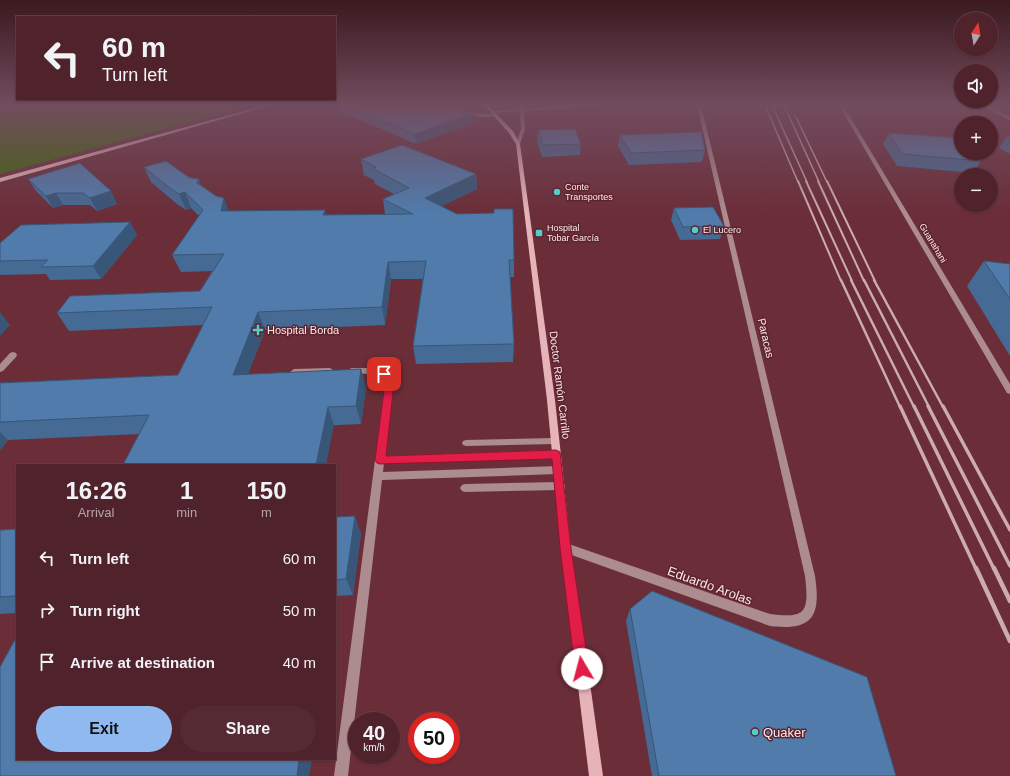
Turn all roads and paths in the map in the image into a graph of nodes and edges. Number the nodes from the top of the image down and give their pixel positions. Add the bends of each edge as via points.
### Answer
1 (140, 141) edge
2 (516, 141) edge
3 (708, 141) edge
4 (862, 141) edge
5 (518, 144) joint
6 (0, 180) edge
7 (13, 355) dead end
8 (0, 370) edge
9 (294, 372) edge
10 (1010, 391) edge
11 (555, 441) junction
12 (466, 443) dead end
13 (556, 454) junction
14 (494, 457) junction
15 (380, 460) junction
16 (558, 470) junction
17 (495, 472) junction
18 (379, 476) junction
19 (560, 486) junction
20 (465, 488) dead end
21 (566, 548) junction
22 (810, 576) joint
23 (341, 776) edge
24 (596, 776) edge

1 - 6 main road
2 - 5 main road, Doctor Ramón Carrillo
3 - 22 street, Paracas
4 - 10 street, Guanahani
5 - 11 main road, Doctor Ramón Carrillo
7 - 8 street
9 - 15 street via 370,371 384,374 389,383
11 - 12 street
11 - 13 main road, Doctor Ramón Carrillo
13 - 14 street
13 - 16 main road, Doctor Ramón Carrillo
14 - 15 street
14 - 17 street
15 - 18 street
16 - 17 street
16 - 19 main road, Doctor Ramón Carrillo
17 - 18 street
18 - 23 street
19 - 20 street
19 - 21 main road, Doctor Ramón Carrillo
21 - 22 street, Eduardo Arolas via 747,613 780,622 799,621 806,617 813,602
21 - 24 main road, Doctor Ramón Carrillo

